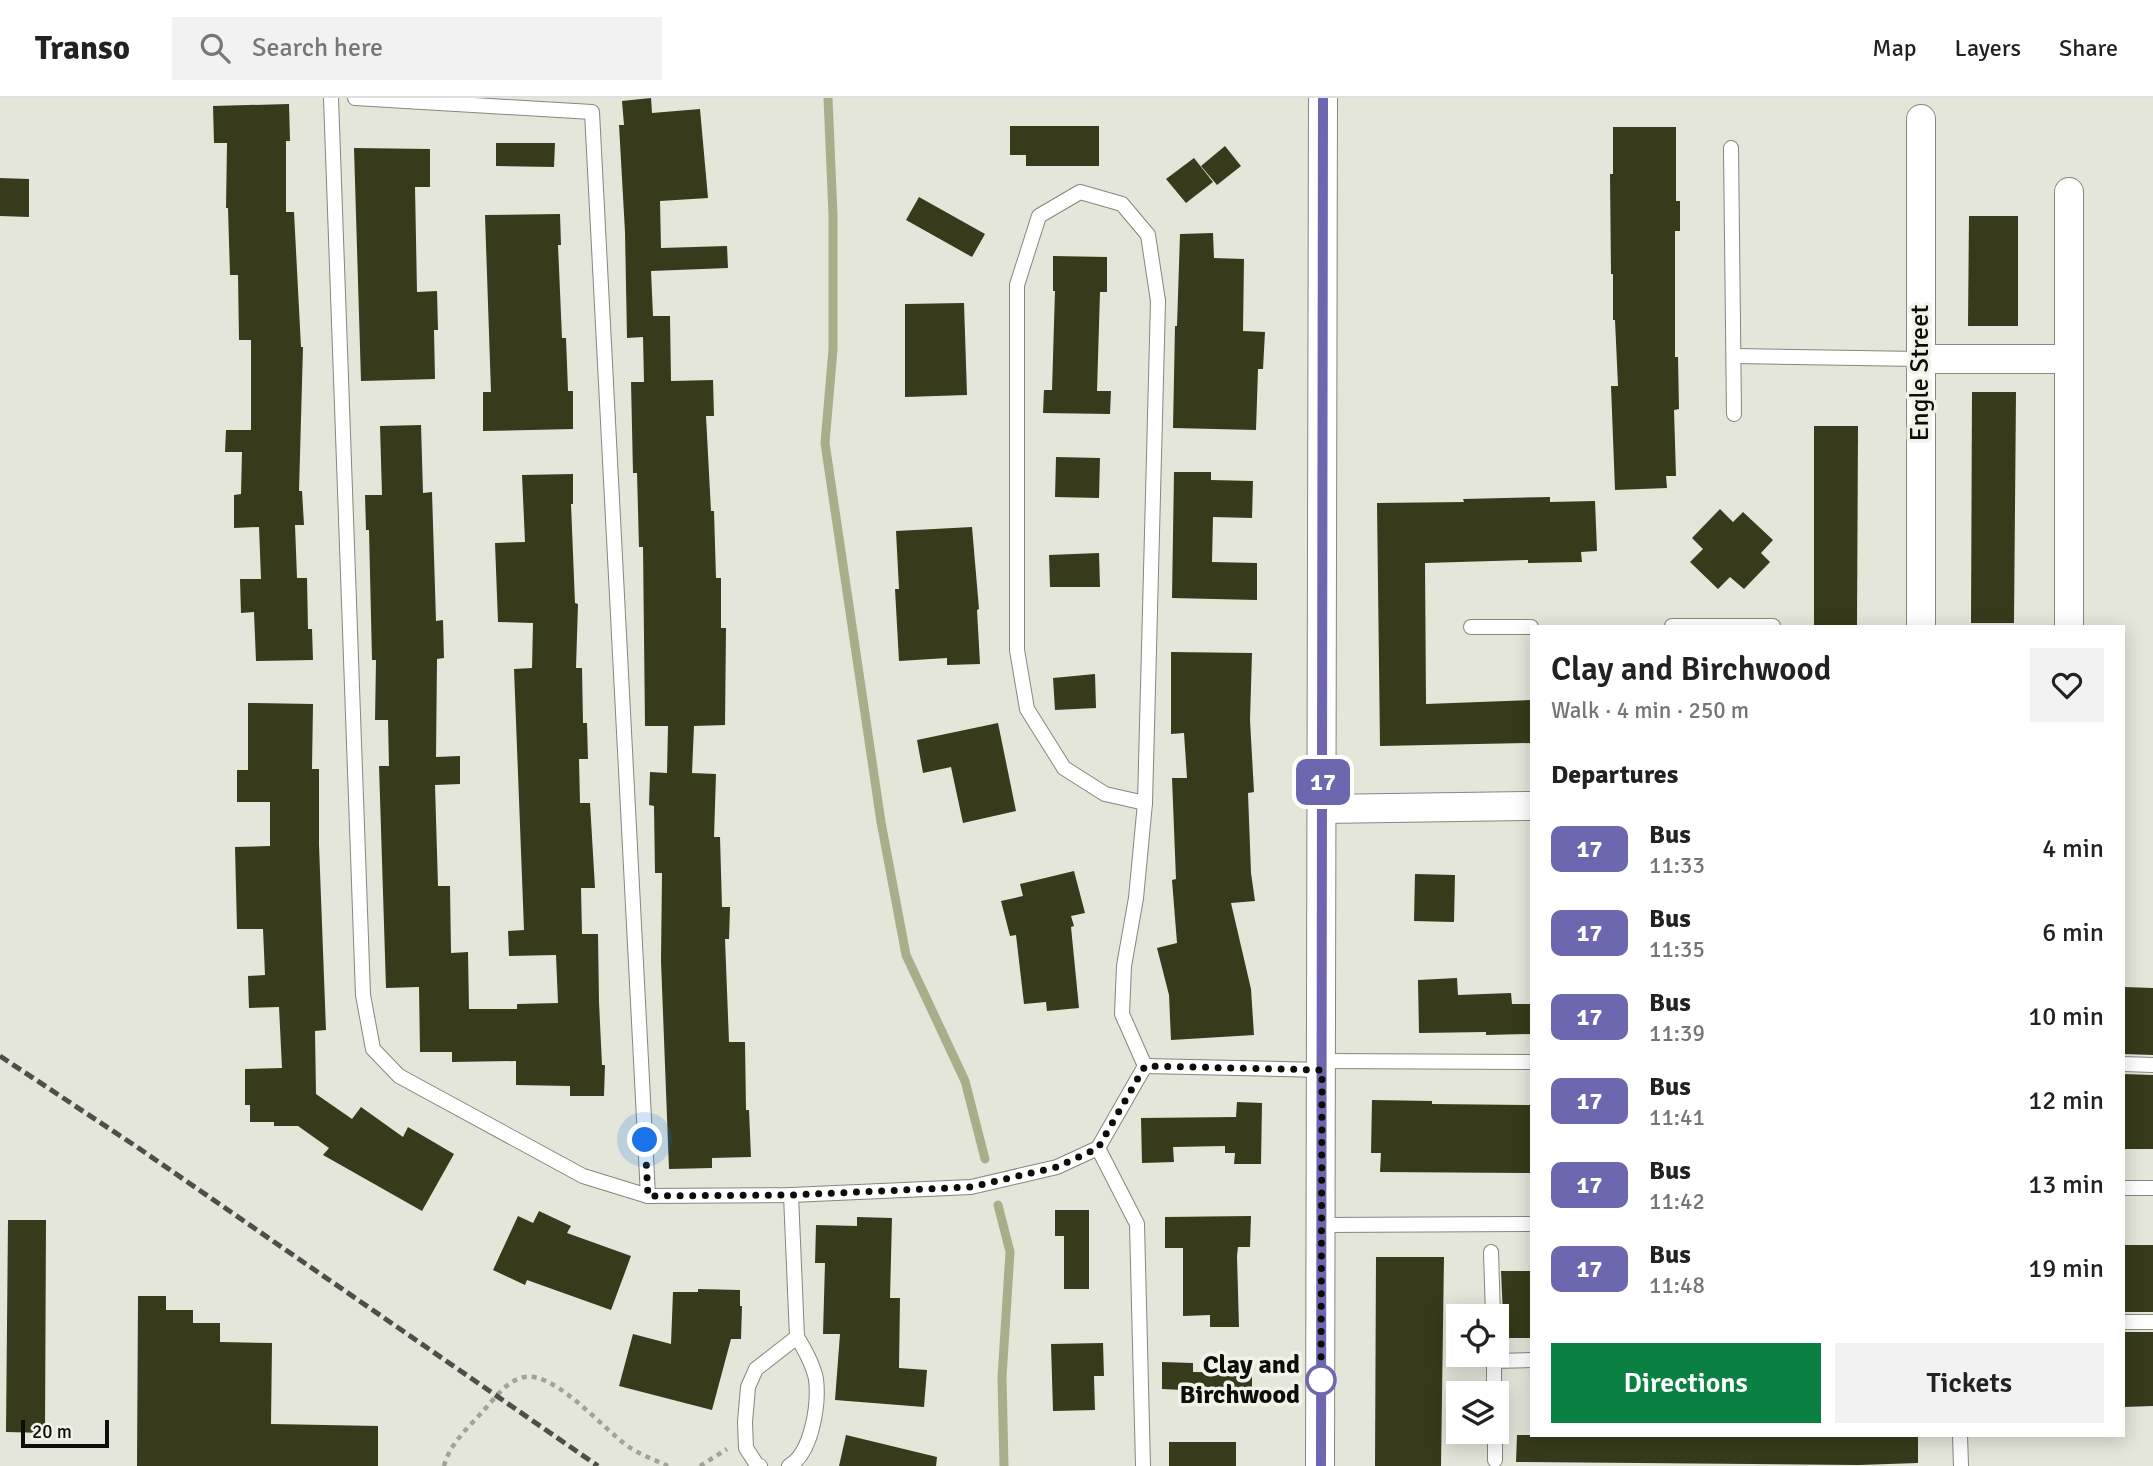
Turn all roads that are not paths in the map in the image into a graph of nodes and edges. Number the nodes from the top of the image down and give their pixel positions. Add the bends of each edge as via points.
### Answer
1 (331, 98) edge
2 (355, 98) edge
3 (1323, 98) edge
4 (1921, 119) dead end
5 (1731, 148) dead end
6 (2069, 192) dead end
7 (1734, 356) junction
8 (1920, 359) junction
9 (2069, 359) junction
10 (1734, 414) dead end
11 (1921, 625) edge
12 (2069, 625) edge
13 (1471, 627) dead end
14 (1530, 627) edge
15 (1145, 803) junction
16 (1530, 806) edge
17 (1323, 809) junction
18 (1530, 1062) edge
19 (1322, 1065) junction
20 (2125, 1065) edge
21 (2153, 1065) edge
22 (1145, 1066) junction
23 (1098, 1148) junction
24 (2125, 1188) edge
25 (2153, 1188) edge
26 (791, 1195) junction
27 (648, 1196) junction
28 (1530, 1224) edge
29 (1323, 1225) junction
30 (1491, 1252) dead end
31 (1493, 1304) edge
32 (2125, 1322) edge
33 (2153, 1322) edge
34 (797, 1337) junction
35 (1509, 1359) edge
36 (1530, 1360) edge
37 (1960, 1437) edge
38 (1495, 1444) edge
39 (1495, 1460) dead end
40 (760, 1466) edge
41 (789, 1466) edge
42 (1143, 1466) edge
43 (1321, 1466) edge
44 (1961, 1466) edge

1 - 27 lane via 363,995 373,1049 400,1076 583,1177
2 - 27 lane via 592,112
3 - 17 street
4 - 8 street, Engle Street
5 - 7 lane
6 - 9 street
7 - 8 lane
7 - 10 lane
8 - 9 street
8 - 11 street, Engle Street
9 - 12 street
13 - 14 lane
15 - 15 lane via 1158,301 1148,235 1122,204 1080,192 1039,216 1017,285 1017,650 1027,709 1064,768 1105,794
15 - 22 lane via 1122,1014
16 - 17 street
17 - 19 street
18 - 19 lane
19 - 22 lane
19 - 29 street
20 - 21 lane
22 - 23 lane
23 - 26 lane via 1057,1167 971,1187
23 - 42 lane via 1137,1224
24 - 25 lane
26 - 27 lane
26 - 34 lane
28 - 29 lane
29 - 43 street
30 - 31 lane
32 - 33 lane
34 - 40 lane via 756,1369 748,1387 746,1448
34 - 41 lane via 816,1378 816,1406 809,1441
35 - 36 lane
37 - 44 lane
38 - 39 lane

